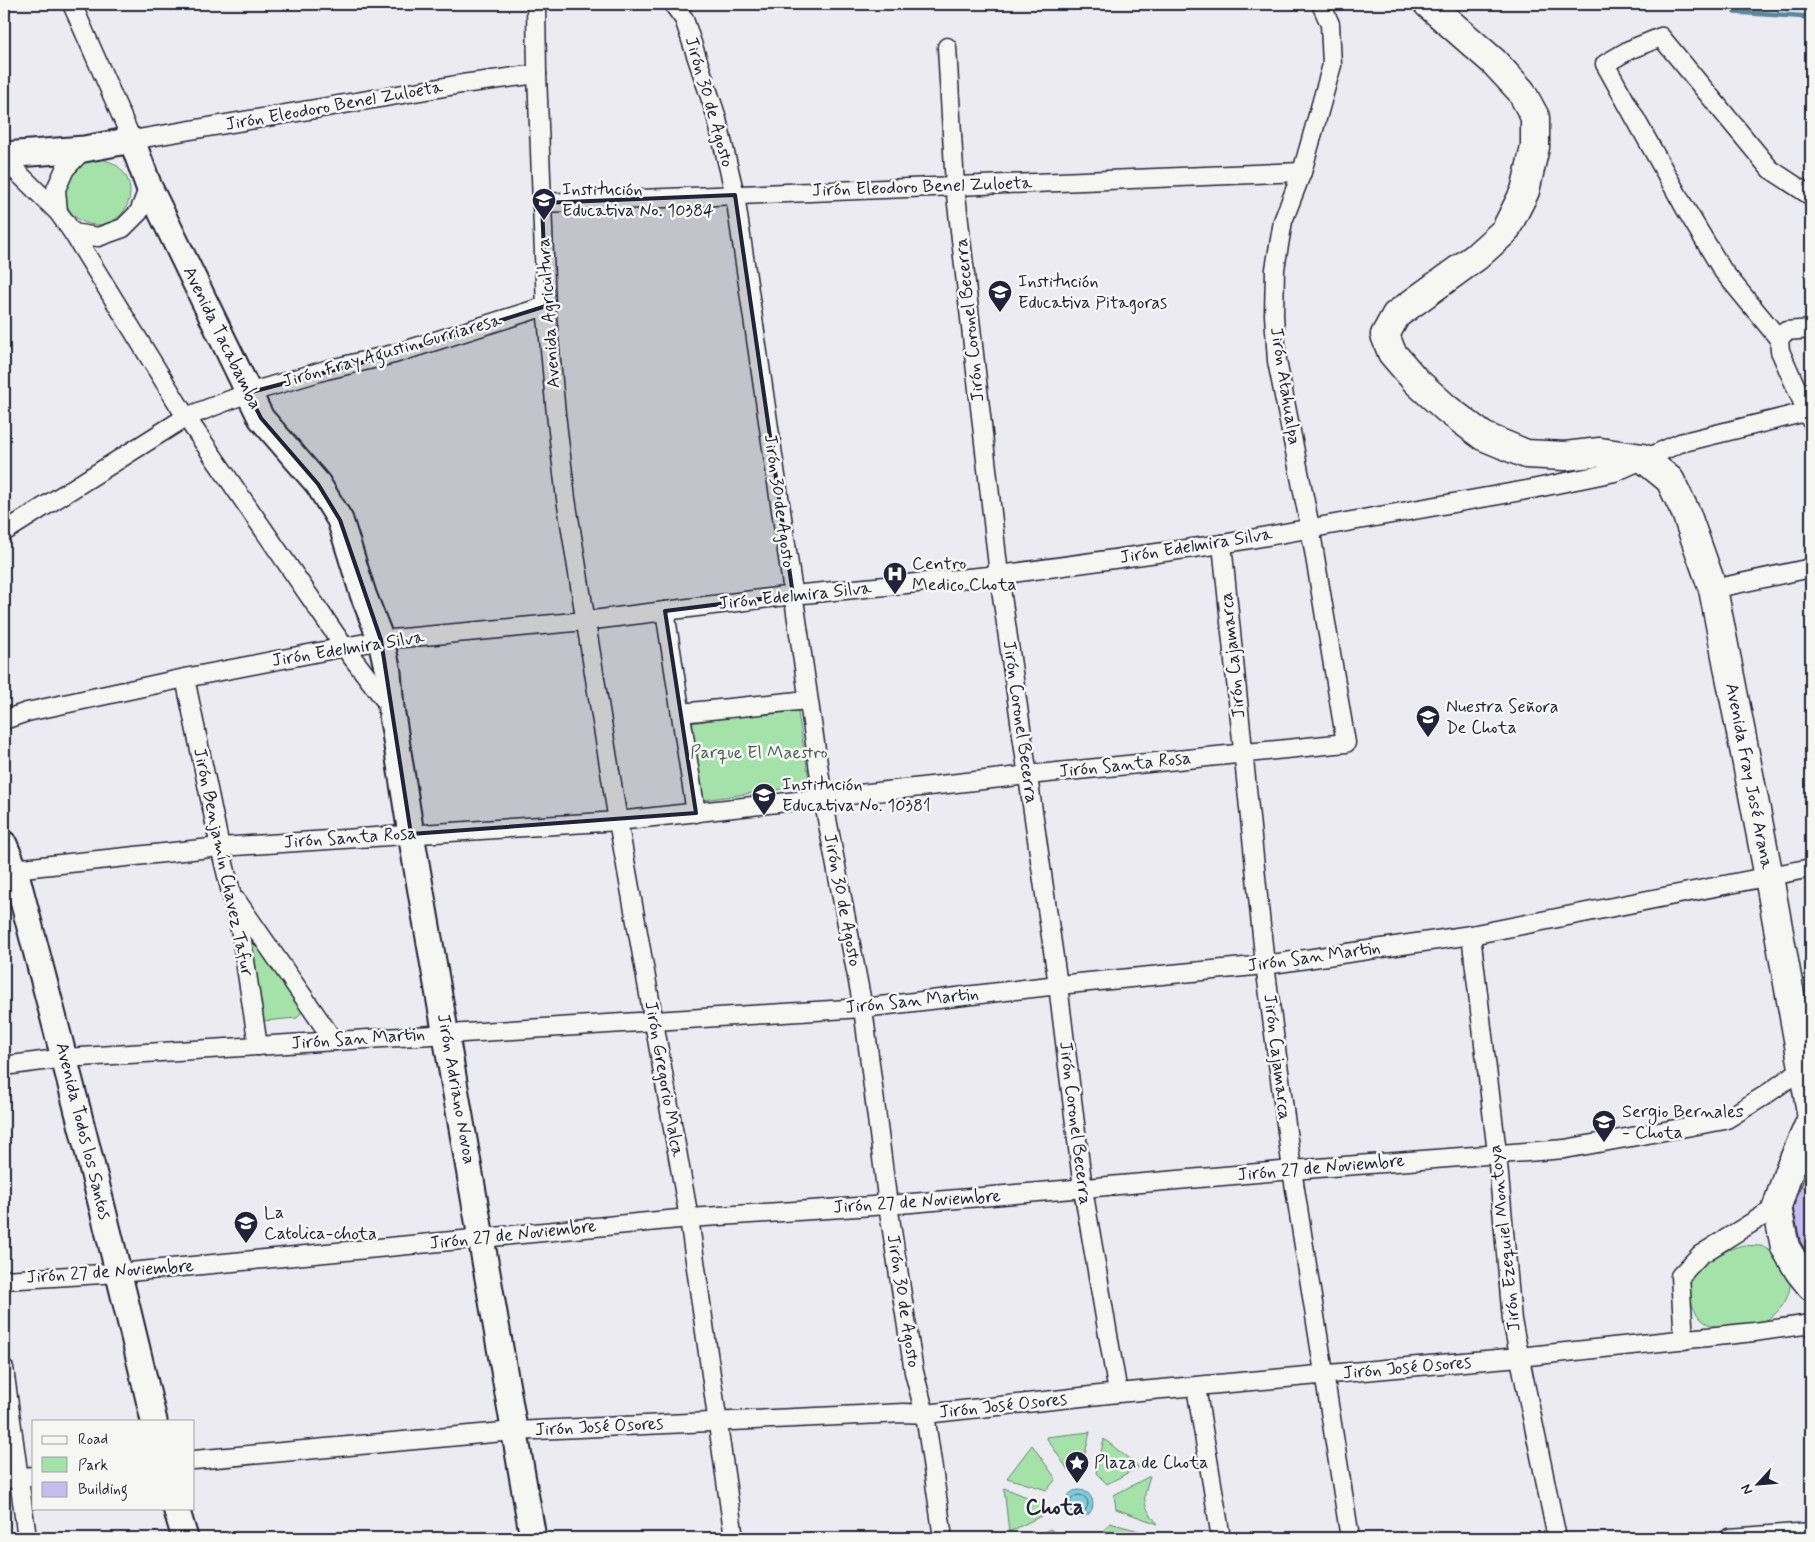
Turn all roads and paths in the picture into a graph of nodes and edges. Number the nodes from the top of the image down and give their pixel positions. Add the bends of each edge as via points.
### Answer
1 (72, 4) edge
2 (536, 4) edge
3 (673, 4) edge
4 (1321, 4) edge
5 (1428, 4) edge
6 (946, 48) dead end
7 (537, 74) junction
8 (132, 140) junction
9 (84, 148) junction
10 (4, 155) edge
11 (4, 159) edge
12 (1302, 172) junction
13 (955, 186) junction
14 (149, 187) junction
15 (735, 195) junction
16 (1811, 196) edge
17 (542, 203) junction
18 (58, 212) junction
19 (73, 233) junction
20 (546, 306) junction
21 (1811, 329) edge
22 (1779, 345) junction
23 (248, 393) junction
24 (1810, 409) edge
25 (186, 418) junction
26 (1644, 458) junction
27 (1310, 527) junction
28 (4, 532) edge
29 (1222, 544) junction
30 (1811, 568) edge
31 (999, 575) junction
32 (1713, 589) junction
33 (793, 595) junction
34 (665, 611) junction
35 (585, 621) junction
36 (381, 640) junction
37 (345, 648) junction
38 (185, 678) junction
39 (808, 700) junction
40 (391, 708) junction
41 (681, 713) junction
42 (4, 720) edge
43 (1346, 743) joint
44 (1243, 752) junction
45 (1028, 774) junction
46 (823, 798) junction
47 (696, 813) junction
48 (618, 821) junction
49 (411, 834) junction
50 (4, 844) edge
51 (220, 847) junction
52 (1811, 868) edge
53 (9, 870) edge
54 (1769, 877) junction
55 (231, 893) junction
56 (1471, 935) junction
57 (1265, 964) junction
58 (1058, 985) junction
59 (863, 1008) junction
60 (653, 1021) junction
61 (446, 1033) junction
62 (334, 1040) junction
63 (258, 1046) junction
64 (65, 1058) junction
65 (1808, 1065) edge
66 (4, 1066) edge
67 (1811, 1112) edge
68 (1811, 1120) edge
69 (1497, 1153) junction
70 (1292, 1170) junction
71 (1083, 1189) junction
72 (888, 1205) junction
73 (1778, 1207) junction
74 (688, 1218) junction
75 (482, 1238) junction
76 (119, 1273) junction
77 (4, 1280) edge
78 (1811, 1286) edge
79 (1811, 1324) edge
80 (1684, 1340) junction
81 (1519, 1357) junction
82 (4, 1368) edge
83 (1324, 1376) junction
84 (1196, 1386) junction
85 (1118, 1393) junction
86 (925, 1414) junction
87 (154, 1420) edge
88 (716, 1421) junction
89 (514, 1431) junction
90 (195, 1460) edge
91 (19, 1477) edge
92 (177, 1510) edge
93 (1811, 1532) edge
94 (27, 1538) edge
95 (184, 1538) edge
96 (533, 1538) edge
97 (734, 1538) edge
98 (943, 1538) edge
99 (1222, 1538) edge
100 (1350, 1538) edge
101 (1557, 1538) edge
102 (1729, 1538) edge

1 - 8 street
2 - 7 street, Avenida Agricultura
3 - 15 street, Jirón 30 de Agosto via 684,19 716,115
4 - 12 street, Jirón Atahualpa via 1330,24 1332,65
5 - 26 main road via 1521,90 1535,117 1535,147 1525,191 1505,231 1476,257 1396,315 1385,335 1392,353 1447,410 1483,436 1526,454 1565,456 1600,452
6 - 13 street, Jirón Coronel Becerra
7 - 8 street, Jirón Eleodoro Benel Zuloeta
7 - 17 street, Avenida Agricultura
8 - 9 street
8 - 14 street, Avenida Tacabamba
9 - 10 street
9 - 18 street via 65,169 56,189
11 - 18 street
12 - 13 street, Jirón Eleodoro Benel Zuloeta
12 - 27 street, Jirón Atahualpa via 1283,222 1275,269 1274,315 1277,361
13 - 15 street, Jirón Eleodoro Benel Zuloeta
13 - 31 street, Jirón Coronel Becerra
14 - 19 street via 139,212 123,228 98,237
14 - 23 street, Avenida Tacabamba
15 - 17 street, Jirón Eleodoro Benel Zuloeta
15 - 33 street, Jirón 30 de Agosto
16 - 22 street via 1770,169 1661,37 1605,64 1723,271
17 - 20 street, Avenida Agricultura
18 - 19 street
19 - 25 street
20 - 23 street, Jirón Fray Agustin Gurriaresa via 394,354
20 - 35 street, Avenida Agricultura via 559,442
21 - 22 street via 1786,331
22 - 24 street
23 - 25 street, Jirón Fray Agustin Gurriaresa
23 - 36 street, Avenida Tacabamba via 261,418 318,484 340,520
24 - 26 street, Jirón Edelmira Silva via 1680,443
25 - 28 street, Jirón Fray Agustin Gurriaresa
25 - 37 street
26 - 27 street, Jirón Edelmira Silva via 1615,472 1578,480
26 - 32 main road, Avenida Fray José Arana via 1670,480 1686,513
27 - 29 street, Jirón Edelmira Silva
27 - 43 street, Jirón Atahualpa
29 - 31 street, Jirón Edelmira Silva
29 - 44 street, Jirón Cajamarca
30 - 32 street
31 - 33 street, Jirón Edelmira Silva
31 - 45 street, Jirón Coronel Becerra
32 - 54 main road, Avenida Fray José Arana
33 - 34 street, Jirón Edelmira Silva
33 - 39 street, Jirón 30 de Agosto
34 - 35 street, Jirón Edelmira Silva
34 - 41 street
35 - 36 street, Jirón Edelmira Silva
35 - 48 street, Jirón Gregorio Malca
36 - 37 street, Jirón Edelmira Silva
36 - 40 street, Jirón Adriano Novoa
37 - 38 street, Jirón Edelmira Silva
37 - 40 street
38 - 42 street, Jirón Edelmira Silva via 27,712
38 - 51 street, Jirón Benjamín Chavez Tafur
39 - 41 street
39 - 46 street, Jirón 30 de Agosto
40 - 49 street, Jirón Adriano Novoa
41 - 47 street
43 - 44 street, Jirón Santa Rosa
44 - 45 street, Jirón Santa Rosa
44 - 57 street, Jirón Cajamarca
45 - 46 street, Jirón Santa Rosa
45 - 58 street, Jirón Coronel Becerra
46 - 47 street, Jirón Santa Rosa
46 - 59 street, Jirón 30 de Agosto
47 - 48 street, Jirón Santa Rosa
48 - 49 street, Jirón Santa Rosa
48 - 60 street, Jirón Gregorio Malca
49 - 51 street, Jirón Santa Rosa
49 - 61 street, Jirón Adriano Novoa
50 - 53 street, Avenida Todos los Santos
51 - 53 street, Jirón Santa Rosa
51 - 55 street, Jirón Benjamín Chavez Tafur
52 - 54 street, Jirón San Martin
53 - 64 street, Avenida Todos los Santos
54 - 56 street, Jirón San Martin
54 - 65 main road, Avenida Fray José Arana
55 - 62 street
55 - 63 street, Jirón Benjamín Chavez Tafur via 241,934
56 - 57 street, Jirón San Martin
56 - 69 street, Jirón Ezequiel Montoya
57 - 58 street, Jirón San Martin
57 - 70 street, Jirón Cajamarca
58 - 59 street, Jirón San Martin
58 - 71 street, Jirón Coronel Becerra
59 - 60 street, Jirón San Martin
59 - 72 street, Jirón 30 de Agosto
60 - 61 street, Jirón San Martin
60 - 74 street, Jirón Gregorio Malca
61 - 62 street, Jirón San Martin
61 - 75 street, Jirón Adriano Novoa
62 - 63 street, Jirón San Martin
63 - 64 street, Jirón San Martin
64 - 66 street, Jirón San Martin
64 - 76 street, Avenida Todos los Santos
65 - 67 main road, Avenida Fray José Arana
65 - 69 street, Jirón 27 de Noviembre via 1725,1120 1565,1149
68 - 73 main road via 1788,1173
69 - 70 street, Jirón 27 de Noviembre
69 - 81 street, Jirón Ezequiel Montoya via 1512,1320
70 - 71 street, Jirón 27 de Noviembre
70 - 83 street, Jirón Cajamarca
71 - 72 street, Jirón 27 de Noviembre
71 - 85 street, Jirón Coronel Becerra
72 - 74 street, Jirón 27 de Noviembre
72 - 86 street, Jirón 30 de Agosto via 914,1372
73 - 78 main road via 1785,1247
73 - 80 street via 1700,1254 1680,1276
74 - 75 street, Jirón 27 de Noviembre
74 - 88 street, Jirón Gregorio Malca
75 - 76 street, Jirón 27 de Noviembre
75 - 89 street, Jirón Adriano Novoa
76 - 77 street, Jirón 27 de Noviembre
76 - 87 street, Avenida Todos los Santos
79 - 80 street, Jirón José Osores
80 - 81 street, Jirón José Osores
81 - 83 street, Jirón José Osores
81 - 101 street, Jirón Ezequiel Montoya
82 - 91 street
83 - 84 street, Jirón José Osores
83 - 100 street, Jirón Cajamarca
84 - 85 street, Jirón José Osores
84 - 99 street
85 - 86 street, Jirón José Osores
86 - 88 street, Jirón José Osores via 904,1412
86 - 98 street, Jirón 30 de Agosto
88 - 89 street, Jirón José Osores
88 - 97 street, Jirón Gregorio Malca
89 - 90 street, Jirón José Osores
89 - 96 street, Jirón Adriano Novoa
91 - 94 street
92 - 95 street
93 - 102 street

